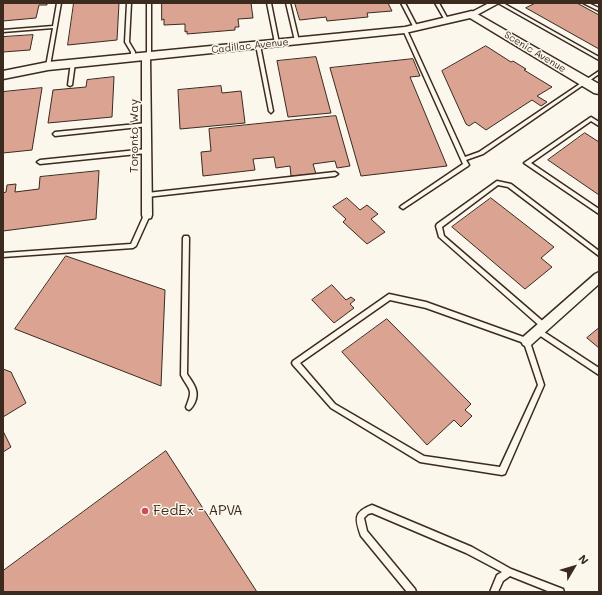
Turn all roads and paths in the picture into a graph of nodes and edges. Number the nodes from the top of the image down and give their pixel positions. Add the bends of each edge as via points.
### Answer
1 (58, 3) edge
2 (129, 3) edge
3 (149, 3) edge
4 (269, 3) edge
5 (288, 3) edge
6 (403, 3) edge
7 (437, 3) edge
8 (495, 3) edge
9 (500, 3) edge
10 (586, 3) edge
11 (599, 10) edge
12 (472, 14) junction
13 (447, 21) junction
14 (55, 27) junction
15 (410, 29) junction
16 (3, 32) edge
17 (297, 41) junction
18 (277, 43) junction
19 (258, 45) junction
20 (147, 56) junction
21 (133, 57) junction
22 (599, 59) edge
23 (73, 63) junction
24 (48, 66) junction
25 (599, 72) edge
26 (3, 74) edge
27 (585, 81) junction
28 (70, 85) dead end
29 (599, 90) edge
30 (272, 111) dead end
31 (599, 124) edge
32 (146, 125) junction
33 (55, 134) dead end
34 (147, 151) junction
35 (463, 159) junction
36 (40, 162) dead end
37 (335, 174) dead end
38 (147, 194) junction
39 (403, 207) dead end
40 (599, 212) edge
41 (147, 215) joint
42 (186, 238) dead end
43 (599, 254) edge
44 (3, 255) edge
45 (599, 277) edge
46 (541, 329) junction
47 (528, 341) junction
48 (599, 372) edge
49 (189, 407) dead end
50 (509, 572) junction
51 (412, 592) edge
52 (494, 592) edge
53 (560, 592) edge

1 - 14 lane
2 - 21 lane via 127,42
3 - 20 lane
4 - 18 lane
5 - 17 lane
6 - 15 lane
7 - 13 lane
8 - 12 street, Cadillac Avenue
9 - 22 lane
10 - 11 lane
12 - 13 street, Cadillac Avenue
12 - 27 street, Scenic Avenue
13 - 15 street, Cadillac Avenue
14 - 16 lane
14 - 24 lane
15 - 17 street, Cadillac Avenue
15 - 35 lane
17 - 18 street, Cadillac Avenue
18 - 19 street, Cadillac Avenue
19 - 20 street, Cadillac Avenue
19 - 30 lane
20 - 21 street, Cadillac Avenue
20 - 32 street, Toronto Way
21 - 23 street, Cadillac Avenue
23 - 24 street, Cadillac Avenue
23 - 28 lane
24 - 26 street, Cadillac Avenue
25 - 27 lane
27 - 29 street, Scenic Avenue
27 - 35 lane via 481,153
31 - 40 lane via 591,119 527,163
32 - 33 lane
32 - 34 street, Toronto Way
34 - 36 lane
34 - 38 street, Toronto Way
35 - 39 lane via 466,164
37 - 38 lane
38 - 41 street, Toronto Way
41 - 44 lane via 133,246
42 - 49 lane via 184,374 193,389 194,398
43 - 46 lane via 509,185 496,183 439,226 442,237
45 - 46 street
46 - 47 street
46 - 48 lane
47 - 47 lane via 426,305 389,297 295,363 334,406 423,459 502,471 541,385
50 - 51 lane via 469,550 372,509 366,511 360,517 360,526 364,534
50 - 52 lane via 500,578
50 - 53 lane

